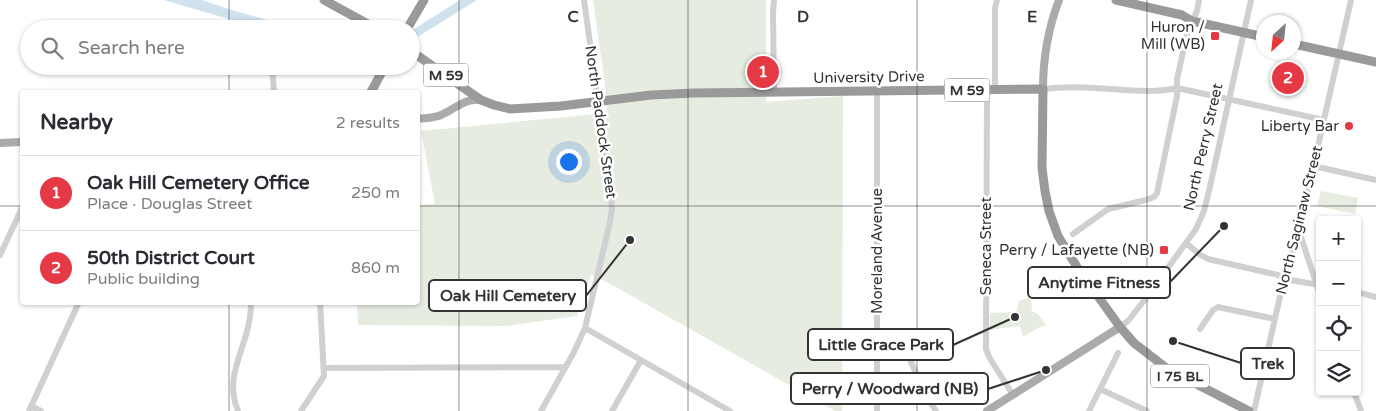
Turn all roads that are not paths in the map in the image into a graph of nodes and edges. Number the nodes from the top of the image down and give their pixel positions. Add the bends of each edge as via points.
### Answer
1 (324, 0) edge
2 (424, 0) edge
3 (584, 0) edge
4 (774, 0) edge
5 (997, 0) edge
6 (1059, 0) edge
7 (1116, 0) edge
8 (1200, 0) edge
9 (1251, 0) edge
10 (1351, 0) edge
11 (362, 20) edge
12 (412, 20) edge
13 (1192, 21) junction
14 (1244, 33) junction
15 (1256, 35) edge
16 (1301, 46) edge
17 (1339, 54) junction
18 (420, 57) edge
19 (1376, 62) edge
20 (273, 75) edge
21 (380, 75) edge
22 (1177, 88) junction
23 (991, 89) junction
24 (1042, 89) junction
25 (274, 90) edge
26 (372, 90) edge
27 (877, 90) junction
28 (774, 92) junction
29 (1229, 99) junction
30 (481, 100) junction
31 (598, 101) junction
32 (420, 119) edge
33 (1324, 120) junction
34 (20, 142) edge
35 (0, 143) edge
36 (1314, 166) junction
37 (1376, 180) edge
38 (20, 212) edge
39 (1300, 229) junction
40 (1073, 234) dead end
41 (1186, 243) junction
42 (0, 255) edge
43 (1284, 279) junction
44 (1316, 280) edge
45 (1316, 285) edge
46 (1361, 293) edge
47 (1376, 297) edge
48 (78, 305) edge
49 (251, 305) edge
50 (320, 305) edge
51 (1275, 319) junction
52 (1120, 327) junction
53 (585, 328) junction
54 (1200, 329) dead end
55 (877, 348) junction
56 (1118, 353) dead end
57 (641, 360) junction
58 (324, 368) junction
59 (566, 368) junction
60 (1100, 389) junction
61 (1012, 395) junction
62 (1355, 396) edge
63 (30, 409) edge
64 (722, 409) edge
65 (41, 411) edge
66 (238, 411) edge
67 (301, 411) edge
68 (541, 411) edge
69 (612, 411) edge
70 (730, 411) edge
71 (878, 411) edge
72 (936, 411) edge
73 (987, 411) edge
74 (1089, 411) edge
75 (1147, 411) edge
76 (1249, 411) edge
77 (1254, 411) edge
78 (1361, 411) edge

1 - 11 highway
2 - 12 highway
3 - 31 street, North Paddock Street
4 - 28 street
5 - 23 street, Seneca Street
6 - 24 main road, I 75 BL via 1046,44
7 - 13 highway via 1182,15
8 - 13 street
9 - 14 street, North Perry Street
10 - 17 street, North Saginaw Street
13 - 14 highway
13 - 22 street
14 - 15 highway
14 - 29 street, North Perry Street
16 - 17 highway
17 - 19 highway
17 - 33 street, North Saginaw Street
18 - 30 highway, M 59
20 - 25 street
21 - 26 highway
22 - 24 street, University Drive
22 - 29 street, University Drive
22 - 40 street via 1156,195 1108,209
23 - 24 highway, University Drive / M 59
23 - 27 highway, University Drive / M 59
23 - 61 street, Seneca Street via 986,349
24 - 52 highway, I 75 BL via 1042,168 1049,211 1058,236
27 - 28 highway, University Drive / M 59
27 - 55 street, Moreland Avenue
28 - 31 highway, University Drive / M 59 via 666,94
29 - 33 street, University Drive
29 - 41 street, North Perry Street via 1206,204
30 - 31 highway, University Drive / M 59 via 503,108 518,109
30 - 32 main road via 465,101 433,118
31 - 53 street, North Paddock Street via 612,210
33 - 36 street, North Saginaw Street
34 - 35 main road
36 - 37 street
36 - 39 street, North Saginaw Street
38 - 42 street
39 - 43 street, North Saginaw Street
39 - 44 street via 1302,245
41 - 43 street via 1208,259
41 - 52 street, North Perry Street via 1133,315
43 - 45 street
43 - 51 street, North Saginaw Street
46 - 47 street
48 - 63 street
49 - 66 street via 247,332 233,378
50 - 58 street
51 - 54 street via 1218,308
51 - 77 street, North Saginaw Street
52 - 61 main road, North Perry Street
52 - 76 highway, I 75 BL via 1134,343 1169,370
53 - 57 street
53 - 59 street, North Paddock Street
55 - 71 street, Moreland Avenue
55 - 72 street via 906,350
56 - 60 street
57 - 64 street
57 - 69 street
58 - 59 street
58 - 67 street via 323,378
59 - 68 street, North Paddock Street
60 - 74 street
60 - 75 street
61 - 73 main road, North Perry Street
62 - 78 street
63 - 65 street
64 - 70 street

